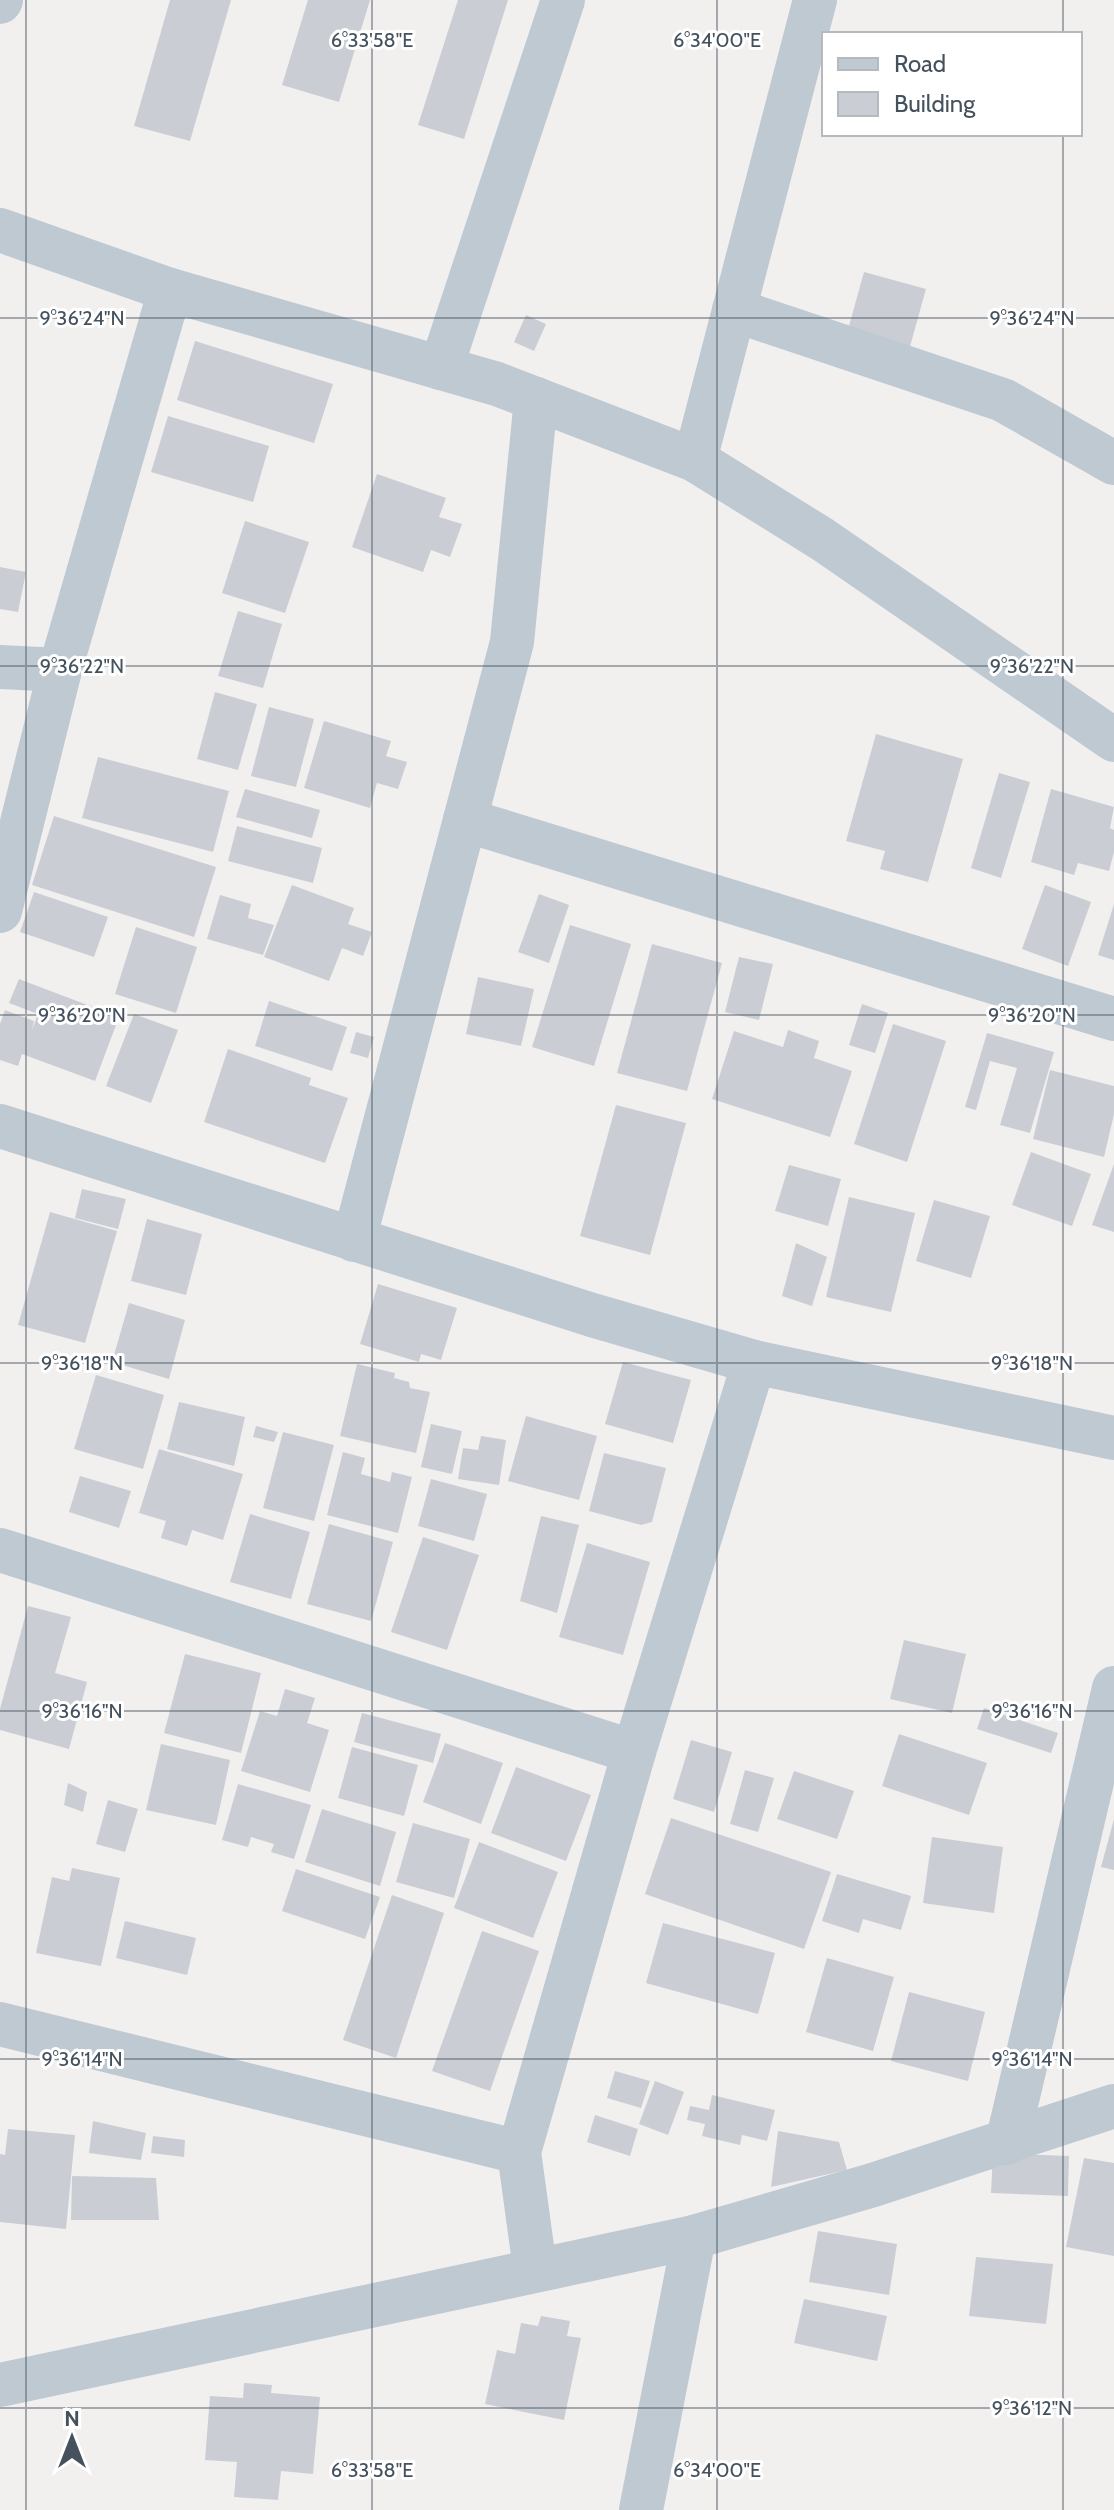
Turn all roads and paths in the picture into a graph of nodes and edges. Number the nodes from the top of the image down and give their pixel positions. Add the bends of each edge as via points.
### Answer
1 (563, 0) edge
2 (815, 0) edge
3 (0, 230) edge
4 (170, 290) junction
5 (734, 310) junction
6 (441, 368) junction
7 (536, 399) junction
8 (695, 460) junction
9 (1114, 463) edge
10 (0, 667) edge
11 (60, 670) junction
12 (1114, 740) edge
13 (465, 820) junction
14 (0, 911) edge
15 (1114, 1019) edge
16 (0, 1126) edge
17 (354, 1240) junction
18 (754, 1362) junction
19 (1114, 1438) edge
20 (0, 1550) edge
21 (1114, 1688) edge
22 (634, 1752) junction
23 (0, 2024) edge
24 (1114, 2106) edge
25 (1007, 2143) junction
26 (519, 2152) junction
27 (694, 2237) junction
28 (535, 2269) junction
29 (0, 2385) edge
30 (641, 2510) edge

1 - 6 street
2 - 5 street
3 - 4 street
4 - 6 street
4 - 11 street
5 - 8 street
5 - 9 street via 1003,400
6 - 7 street
7 - 8 street
7 - 13 street via 512,642
8 - 12 street via 822,539
10 - 11 street
11 - 14 street
13 - 15 street
13 - 17 street
16 - 17 street
17 - 18 street
18 - 19 street
18 - 22 street
20 - 22 street
21 - 25 street
22 - 26 street
23 - 26 street
24 - 25 street
25 - 27 street
26 - 28 street
27 - 28 street
27 - 30 street
28 - 29 street

